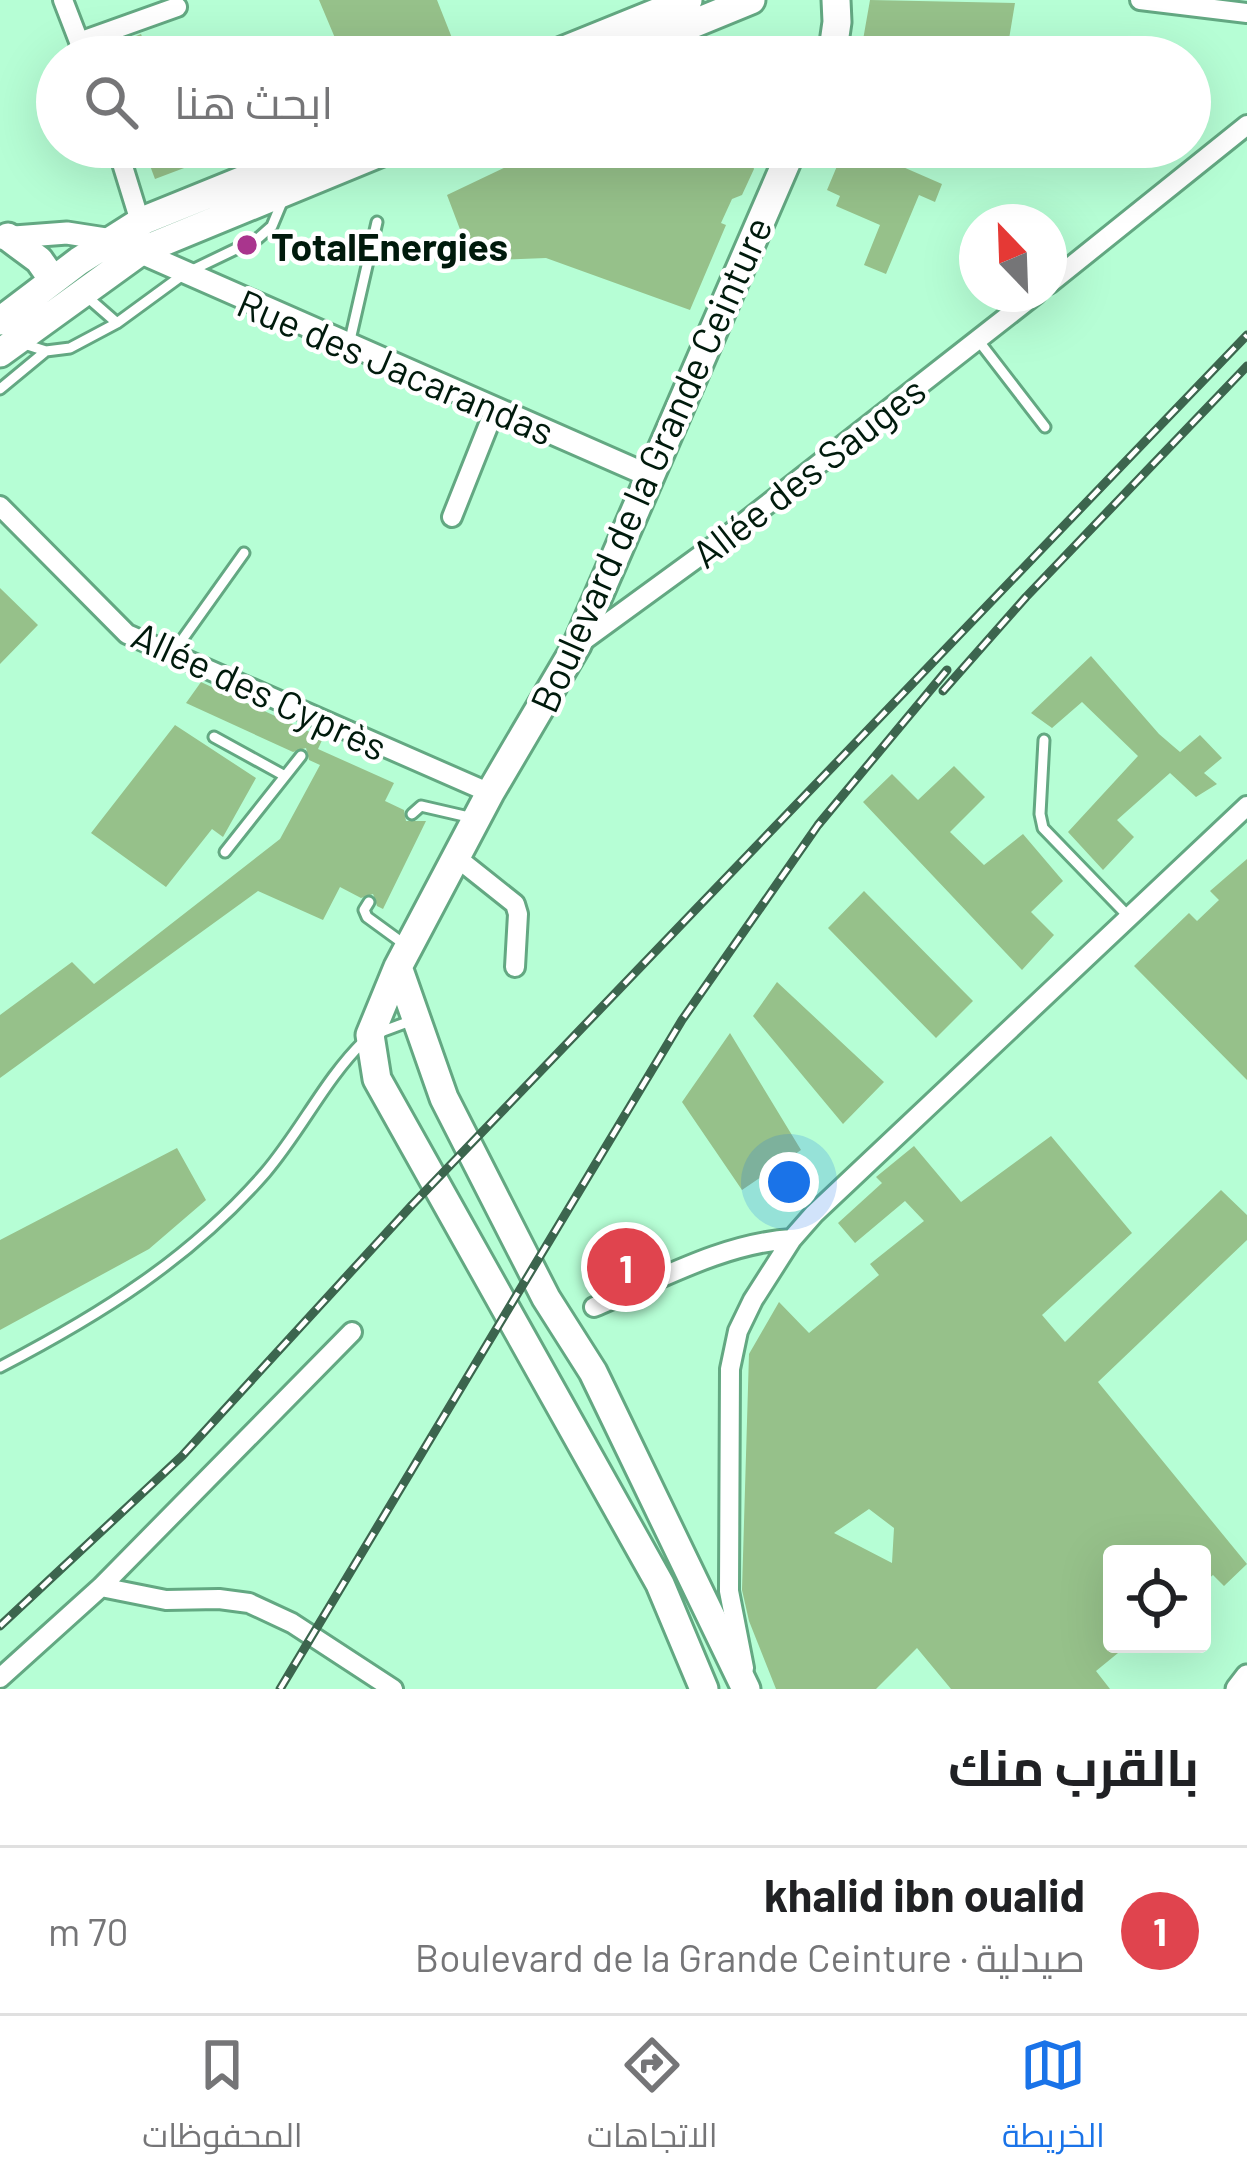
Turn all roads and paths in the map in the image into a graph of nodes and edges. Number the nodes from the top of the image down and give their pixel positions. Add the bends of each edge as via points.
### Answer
1 (63, 0) edge
2 (688, 0) edge
3 (751, 0) edge
4 (836, 0) edge
5 (1140, 0) edge
6 (177, 7) dead end
7 (1247, 13) edge
8 (77, 36) edge
9 (113, 36) edge
10 (599, 36) edge
11 (663, 36) edge
12 (835, 36) edge
13 (1247, 124) edge
14 (1211, 153) edge
15 (124, 168) edge
16 (273, 168) edge
17 (343, 168) edge
18 (784, 168) edge
19 (1193, 168) edge
20 (285, 192) junction
21 (142, 221) junction
22 (377, 222) dead end
23 (210, 223) junction
24 (4, 238) edge
25 (112, 240) junction
26 (255, 241) dead end
27 (238, 248) dead end
28 (141, 251) junction
29 (220, 256) junction
30 (1067, 269) edge
31 (184, 274) junction
32 (53, 280) junction
33 (81, 292) junction
34 (1013, 312) edge
35 (117, 322) junction
36 (5, 338) edge
37 (978, 340) junction
38 (349, 345) junction
39 (46, 351) junction
40 (0, 389) edge
41 (494, 409) junction
42 (1046, 427) dead end
43 (652, 477) junction
44 (0, 506) edge
45 (452, 517) dead end
46 (244, 553) dead end
47 (577, 645) junction
48 (172, 654) junction
49 (214, 737) dead end
50 (1044, 740) dead end
51 (301, 756) dead end
52 (285, 776) junction
53 (490, 794) junction
54 (1247, 806) edge
55 (412, 814) dead end
56 (476, 819) junction
57 (225, 852) dead end
58 (456, 857) junction
59 (369, 902) dead end
60 (1130, 918) junction
61 (403, 958) junction
62 (515, 967) dead end
63 (418, 1018) junction
64 (370, 1035) junction
65 (340, 1064) junction
66 (377, 1079) junction
67 (792, 1239) junction
68 (594, 1307) dead end
69 (352, 1333) dead end
70 (0, 1367) edge
71 (101, 1587) junction
72 (1247, 1676) edge
73 (0, 1678) edge
74 (393, 1689) edge
75 (704, 1689) edge
76 (747, 1689) edge
77 (1237, 1689) edge

1 - 8 street
2 - 10 main road
3 - 11 main road
4 - 12 main road
5 - 7 street
6 - 9 street
13 - 14 street
15 - 21 street
16 - 21 main road
17 - 20 main road
18 - 43 main road, Boulevard de la Grande Ceinture
19 - 30 street
20 - 23 main road
20 - 26 lane via 272,226
21 - 25 main road
21 - 28 street
22 - 38 lane
23 - 28 main road
23 - 29 lane
24 - 25 street, Rue des Jacarandas via 68,233
24 - 32 main road via 39,260
25 - 28 street, Rue des Jacarandas
25 - 32 main road
27 - 29 lane
28 - 31 street, Rue des Jacarandas
28 - 33 main road
29 - 31 lane
31 - 35 lane
31 - 38 street, Rue des Jacarandas
32 - 36 main road
33 - 35 lane
33 - 36 main road
34 - 37 street, Allée des Sauges
35 - 39 lane via 70,348
36 - 39 lane
37 - 42 lane
37 - 47 street, Allée des Sauges
38 - 41 street, Rue des Jacarandas
39 - 40 lane
41 - 43 street, Rue des Jacarandas
41 - 45 street
43 - 47 main road, Boulevard de la Grande Ceinture
44 - 48 street, Allée des Cyprès via 127,634
46 - 48 lane
47 - 53 main road, Boulevard de la Grande Ceinture
48 - 53 street, Allée des Cyprès via 322,729
49 - 52 lane
50 - 60 lane via 1043,828
51 - 52 lane
52 - 57 lane
53 - 56 main road, Boulevard de la Grande Ceinture
54 - 60 street
55 - 56 lane via 422,806
56 - 58 main road, Boulevard de la Grande Ceinture
58 - 61 main road, Boulevard de la Grande Ceinture
58 - 62 street via 514,904
59 - 61 lane via 367,916
60 - 67 street
61 - 63 main road
61 - 64 main road, Boulevard de la Grande Ceinture
63 - 64 lane
63 - 76 main road via 444,1098 545,1298 593,1372
64 - 65 lane
64 - 66 main road
65 - 66 lane
65 - 70 lane via 266,1171 171,1265
66 - 75 main road via 660,1584
67 - 68 street via 737,1249
67 - 76 street via 738,1331 730,1369 729,1591
69 - 71 street
71 - 73 street
71 - 74 street via 249,1604
72 - 77 street

